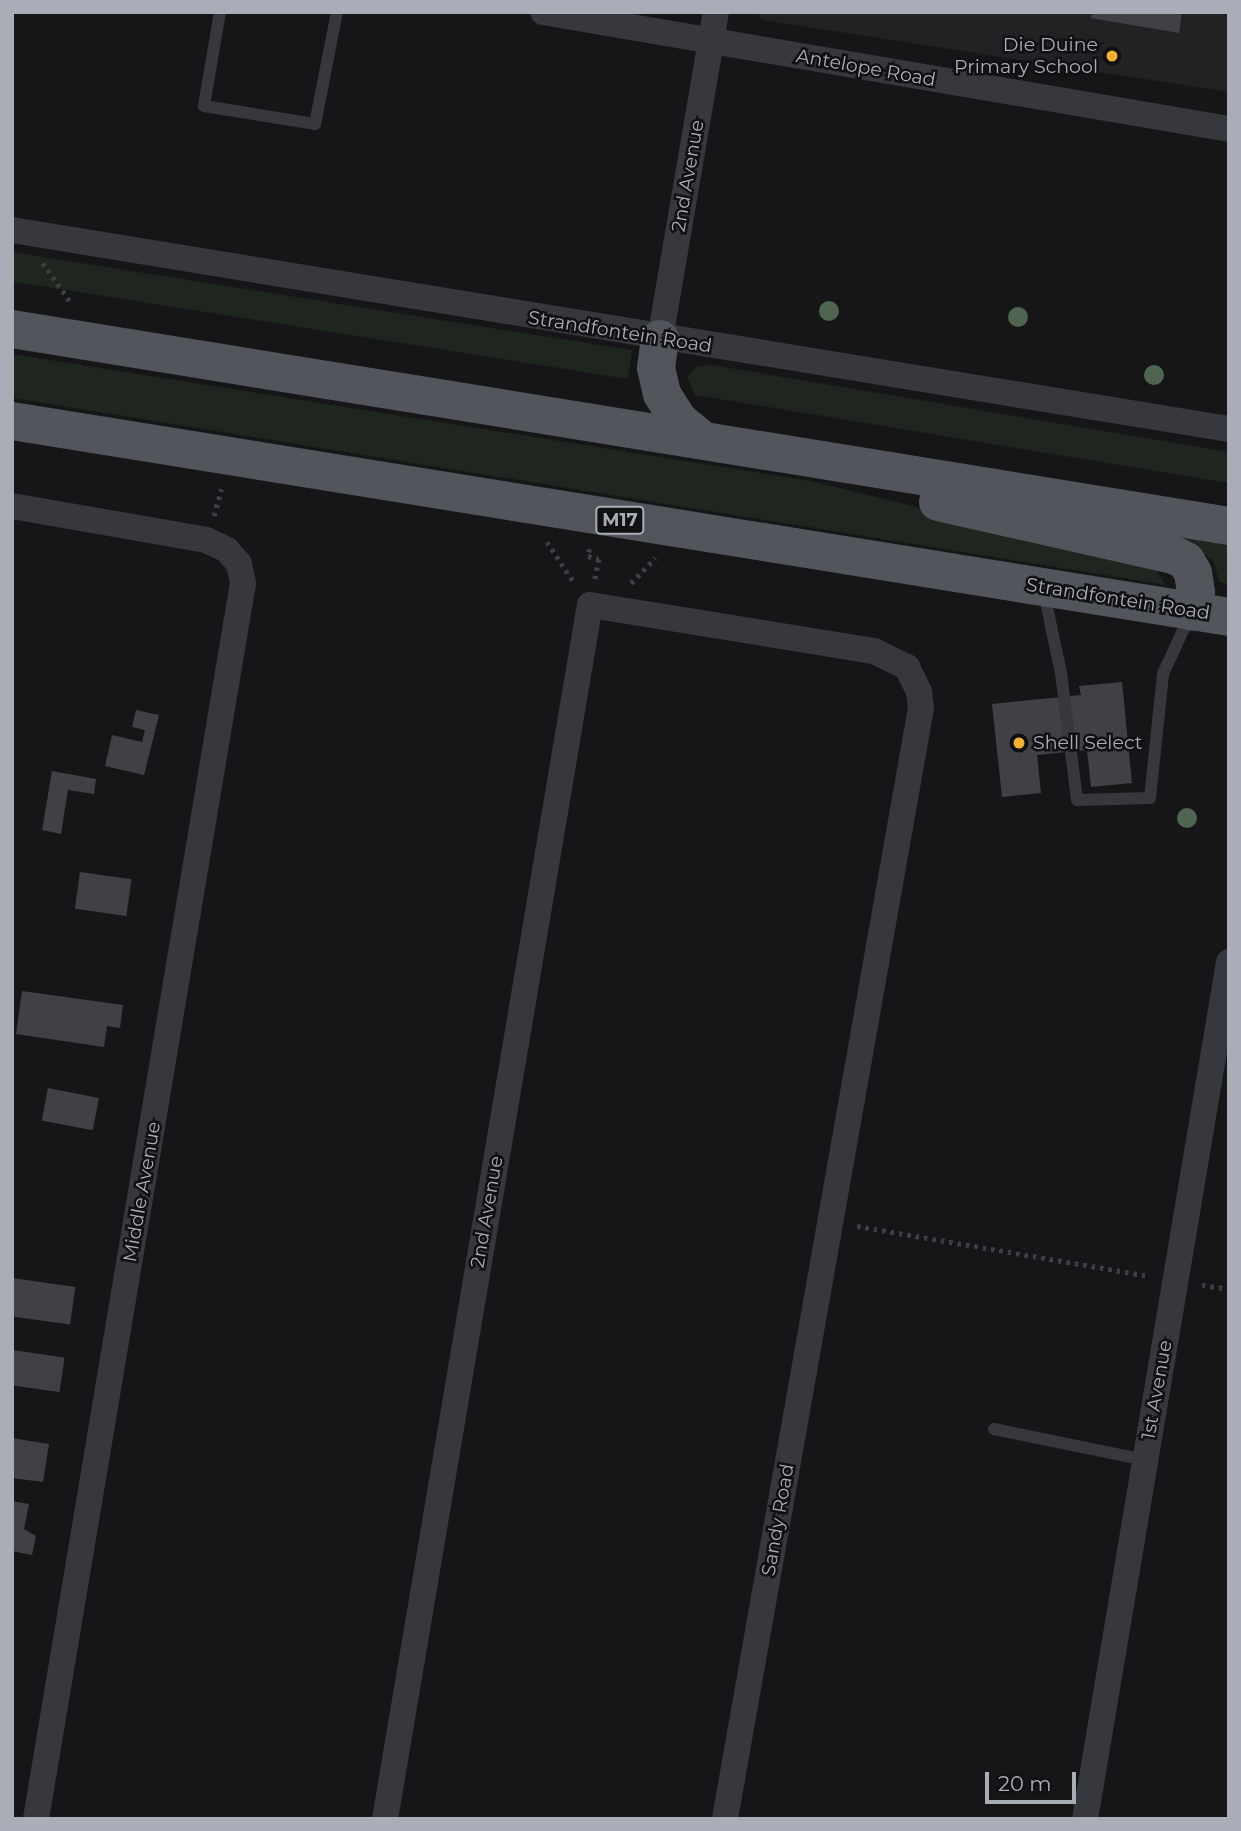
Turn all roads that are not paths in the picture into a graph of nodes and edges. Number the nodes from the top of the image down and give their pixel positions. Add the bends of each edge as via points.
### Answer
1 (219, 12) edge
2 (337, 12) edge
3 (543, 12) edge
4 (716, 12) edge
5 (711, 42) junction
6 (1229, 129) edge
7 (12, 230) edge
8 (12, 330) edge
9 (660, 339) junction
10 (12, 421) edge
11 (1229, 429) edge
12 (704, 441) junction
13 (758, 450) junction
14 (12, 506) edge
15 (1229, 526) edge
16 (1042, 587) junction
17 (590, 605) joint
18 (1192, 612) junction
19 (1229, 617) edge
20 (1229, 962) edge
21 (994, 1429) dead end
22 (1145, 1460) junction
23 (36, 1819) edge
24 (385, 1819) edge
25 (725, 1819) edge
26 (1085, 1819) edge

1 - 2 lane via 204,106 315,124
3 - 5 street, Antelope Road
4 - 5 street, 2nd Avenue
5 - 6 street, Antelope Road
5 - 9 street, 2nd Avenue
7 - 9 street, Strandfontein Road
8 - 12 main road
9 - 11 street, Strandfontein Road
9 - 12 main road via 656,368 662,394 678,419
10 - 16 main road, Strandfontein Road / M17
12 - 13 main road
13 - 15 main road
13 - 18 main road via 950,506 1174,555 1193,573
14 - 23 street, Middle Avenue via 206,540 228,550 239,564 242,606
16 - 18 main road, Strandfontein Road / M17
16 - 18 lane via 1061,673 1077,800 1150,799 1163,674
17 - 24 street, 2nd Avenue
17 - 25 street, Sandy Road via 874,651 906,667 919,692 918,722
18 - 19 main road, Strandfontein Road / M17
20 - 22 street, 1st Avenue
21 - 22 lane
22 - 26 street, 1st Avenue

